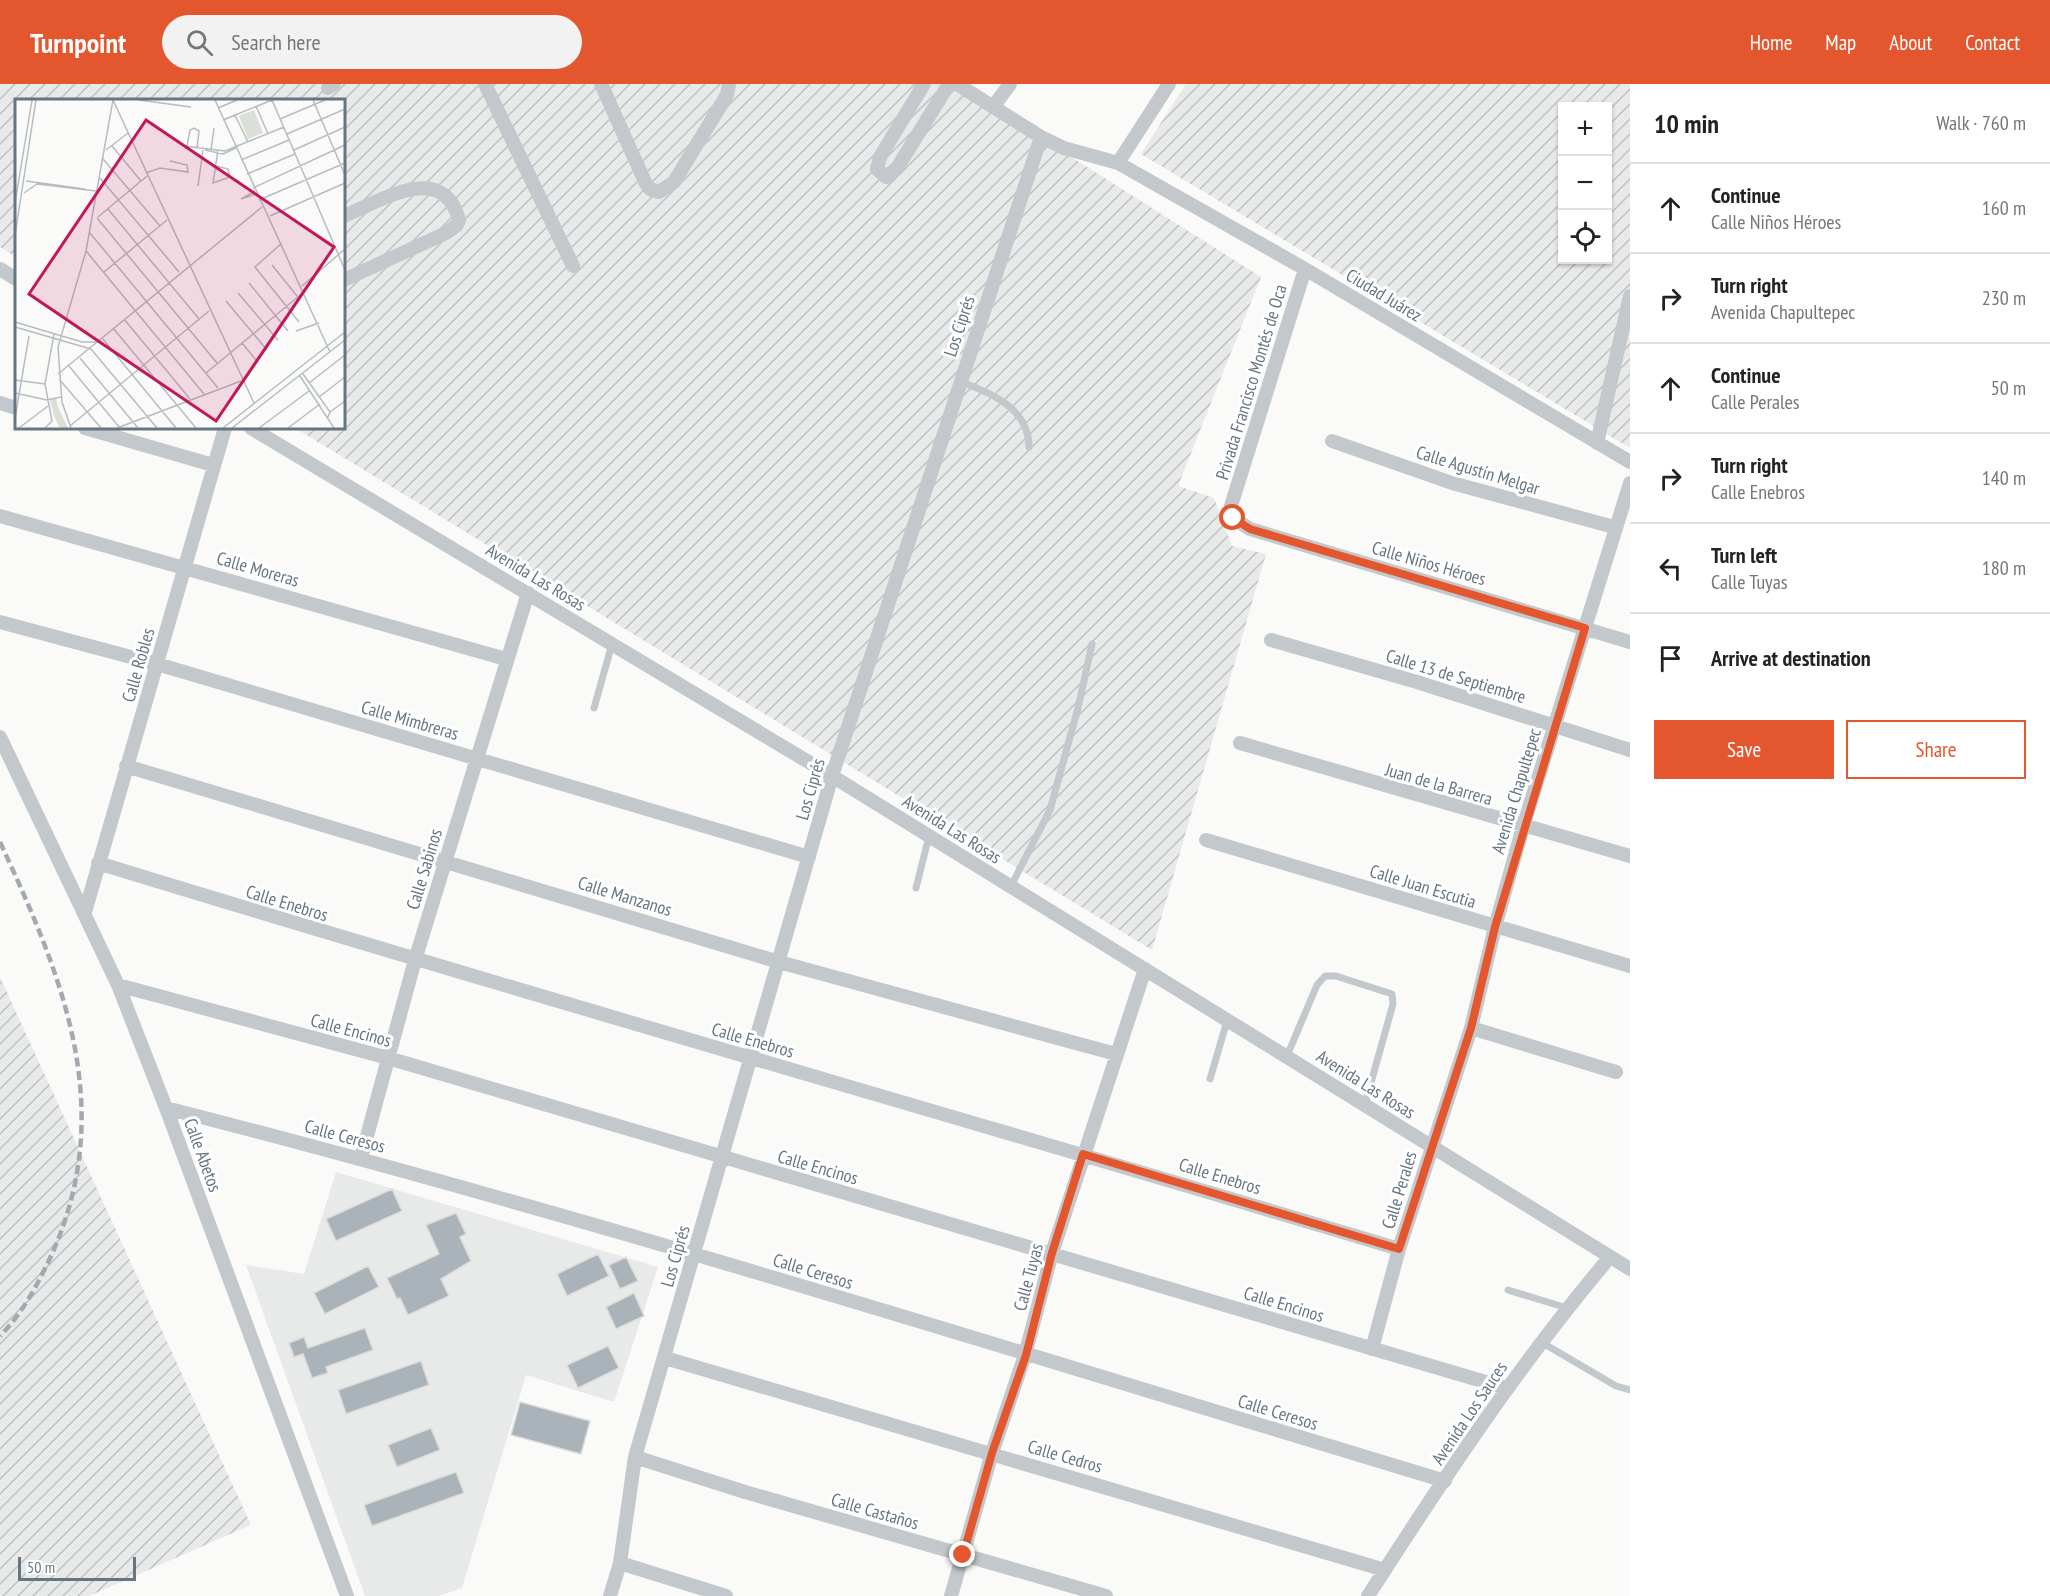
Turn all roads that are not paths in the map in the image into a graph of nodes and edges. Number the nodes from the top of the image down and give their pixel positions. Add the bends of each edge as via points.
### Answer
1 (485, 84) edge
2 (601, 84) edge
3 (729, 84) edge
4 (924, 84) edge
5 (949, 84) edge
6 (957, 84) edge
7 (1010, 84) edge
8 (1169, 84) edge
9 (993, 107) junction
10 (1041, 137) junction
11 (1118, 163) junction
12 (345, 216) edge
13 (573, 266) dead end
14 (0, 268) edge
15 (1305, 269) junction
16 (15, 278) edge
17 (345, 280) edge
18 (1630, 296) edge
19 (960, 382) junction
20 (0, 403) edge
21 (15, 408) edge
22 (88, 429) edge
23 (225, 429) edge
24 (253, 429) edge
25 (1332, 441) dead end
26 (1597, 443) junction
27 (1029, 447) dead end
28 (1630, 462) edge
29 (213, 465) junction
30 (1630, 483) edge
31 (1231, 506) joint
32 (0, 516) edge
33 (1614, 527) junction
34 (185, 567) junction
35 (528, 593) junction
36 (0, 621) edge
37 (1585, 628) junction
38 (1271, 640) dead end
39 (1630, 642) edge
40 (612, 644) junction
41 (1092, 644) dead end
42 (506, 659) junction
43 (157, 664) junction
44 (594, 708) dead end
45 (1555, 725) junction
46 (0, 737) edge
47 (1239, 743) dead end
48 (1630, 750) edge
49 (477, 758) junction
50 (126, 766) junction
51 (832, 776) junction
52 (1523, 827) junction
53 (929, 836) junction
54 (1206, 840) dead end
55 (1630, 856) edge
56 (809, 857) junction
57 (446, 860) junction
58 (98, 863) junction
59 (1011, 886) junction
60 (916, 888) dead end
61 (85, 912) junction
62 (1495, 927) junction
63 (415, 960) junction
64 (779, 962) junction
65 (1630, 966) edge
66 (1145, 969) junction
67 (118, 985) junction
68 (1227, 1021) junction
69 (1471, 1028) junction
70 (1116, 1054) junction
71 (1287, 1056) junction
72 (388, 1058) junction
73 (751, 1058) junction
74 (1616, 1072) dead end
75 (1210, 1079) dead end
76 (1365, 1104) junction
77 (166, 1108) junction
78 (1431, 1145) junction
79 (1083, 1154) junction
80 (361, 1158) junction
81 (723, 1158) junction
82 (1399, 1249) junction
83 (1052, 1253) junction
84 (695, 1254) junction
85 (1610, 1257) junction
86 (1630, 1269) edge
87 (1508, 1290) dead end
88 (1567, 1308) junction
89 (1541, 1342) junction
90 (1372, 1349) junction
91 (1026, 1355) junction
92 (665, 1358) junction
93 (1506, 1388) junction
94 (1630, 1390) edge
95 (992, 1453) junction
96 (635, 1458) junction
97 (1445, 1481) junction
98 (963, 1555) junction
99 (620, 1563) junction
100 (1385, 1570) junction
101 (610, 1595) edge
102 (347, 1596) edge
103 (726, 1596) edge
104 (951, 1596) edge
105 (1106, 1596) edge
106 (1368, 1596) edge

1 - 13 street
2 - 3 street via 646,184 659,192 674,182 727,96
4 - 5 street via 880,157 877,169 885,177 897,168
6 - 9 street, Ciudad Juárez
7 - 9 street
8 - 11 street
9 - 10 street, Ciudad Juárez
10 - 11 street, Ciudad Juárez via 1064,148
10 - 19 street, Los Ciprés
11 - 15 street, Ciudad Juárez
12 - 17 street via 423,188 441,191 459,220 446,233
14 - 16 street
15 - 26 street, Ciudad Juárez
15 - 31 street, Privada Francisco Montés de Oca
18 - 26 street
19 - 27 lane via 1005,403 1024,422
19 - 51 street, Los Ciprés
20 - 21 street
22 - 29 street
23 - 29 street, Calle Robles
24 - 35 street, Avenida Las Rosas
25 - 33 street, Calle Agustín Melgar via 1452,483
26 - 28 street, Ciudad Juárez
29 - 34 street, Calle Robles
30 - 33 street, Avenida Chapultepec
31 - 37 street, Calle Niños Héroes via 1233,518 1250,529
32 - 34 street, Calle Moreras
33 - 37 street, Avenida Chapultepec
34 - 42 street, Calle Moreras
34 - 43 street, Calle Robles
35 - 40 street, Avenida Las Rosas
35 - 42 street, Calle Sabinos
36 - 43 street, Calle Mimbreras
37 - 39 street, Calle Niños Héroes
37 - 45 street, Avenida Chapultepec
38 - 45 street, Calle 13 de Septiembre
40 - 44 lane
40 - 51 street, Avenida Las Rosas
41 - 59 lane via 1050,810
42 - 49 street, Calle Sabinos
43 - 49 street, Calle Mimbreras
43 - 50 street, Calle Robles
45 - 48 street, Calle 13 de Septiembre
45 - 52 street, Avenida Chapultepec
46 - 61 street, Calle Abetos
47 - 52 street, Juan de la Barrera
49 - 56 street, Calle Mimbreras
49 - 57 street, Calle Sabinos
50 - 57 street, Calle Manzanos
50 - 58 street, Calle Robles
51 - 53 street, Avenida Las Rosas
51 - 56 street, Los Ciprés
52 - 55 street, Juan de la Barrera
52 - 62 street, Avenida Chapultepec
53 - 59 street, Avenida Las Rosas
53 - 60 lane
54 - 62 street, Calle Juan Escutia
56 - 64 street, Los Ciprés
57 - 63 street, Calle Sabinos
57 - 64 street, Calle Manzanos
58 - 61 street, Calle Robles
58 - 63 street, Calle Enebros
59 - 66 street, Avenida Las Rosas
61 - 67 street, Calle Abetos
62 - 65 street, Calle Juan Escutia
62 - 69 street, Avenida Chapultepec
63 - 72 street, Calle Sabinos
63 - 73 street, Calle Enebros
64 - 70 street, Calle Manzanos
64 - 73 street, Los Ciprés
66 - 68 street, Avenida Las Rosas
66 - 70 street, Calle Tuyas
67 - 72 street, Calle Encinos
67 - 77 street, Calle Abetos
68 - 71 street, Avenida Las Rosas
68 - 75 lane
69 - 74 street
69 - 78 street, Avenida Chapultepec
70 - 79 street, Calle Tuyas
71 - 76 street, Avenida Las Rosas
71 - 76 lane via 1325,976 1392,994 1393,1004
72 - 80 street, Calle Sabinos
72 - 81 street, Calle Encinos
73 - 79 street, Calle Enebros
73 - 81 street, Los Ciprés
76 - 78 street, Avenida Las Rosas
77 - 80 street, Calle Ceresos
77 - 102 street, Calle Abetos
78 - 82 street, Calle Perales
78 - 85 street, Avenida Las Rosas
79 - 82 street, Calle Enebros
79 - 83 street, Calle Tuyas
80 - 84 street, Calle Ceresos
81 - 83 street, Calle Encinos
81 - 84 street, Los Ciprés
82 - 90 street, Calle Perales
83 - 90 street, Calle Encinos
83 - 91 street, Calle Tuyas
84 - 91 street, Calle Ceresos
84 - 92 street, Los Ciprés
85 - 86 street, Avenida Las Rosas
85 - 88 street, Avenida Los Sauces
87 - 88 lane
88 - 89 street, Avenida Los Sauces
89 - 93 street, Avenida Los Sauces
89 - 94 lane via 1616,1386
90 - 93 street, Calle Encinos
91 - 95 street, Calle Tuyas
91 - 97 street, Calle Ceresos
92 - 95 street, Calle Cedros
92 - 96 street, Los Ciprés
93 - 97 street, Avenida Los Sauces
95 - 98 street, Calle Tuyas
95 - 100 street, Calle Cedros
96 - 98 street, Calle Castaños
96 - 99 street, Los Ciprés
97 - 100 street, Avenida Los Sauces
98 - 104 street, Calle Tuyas
98 - 105 street, Calle Castaños
99 - 101 street, Los Ciprés
99 - 103 street
100 - 106 street, Avenida Los Sauces

